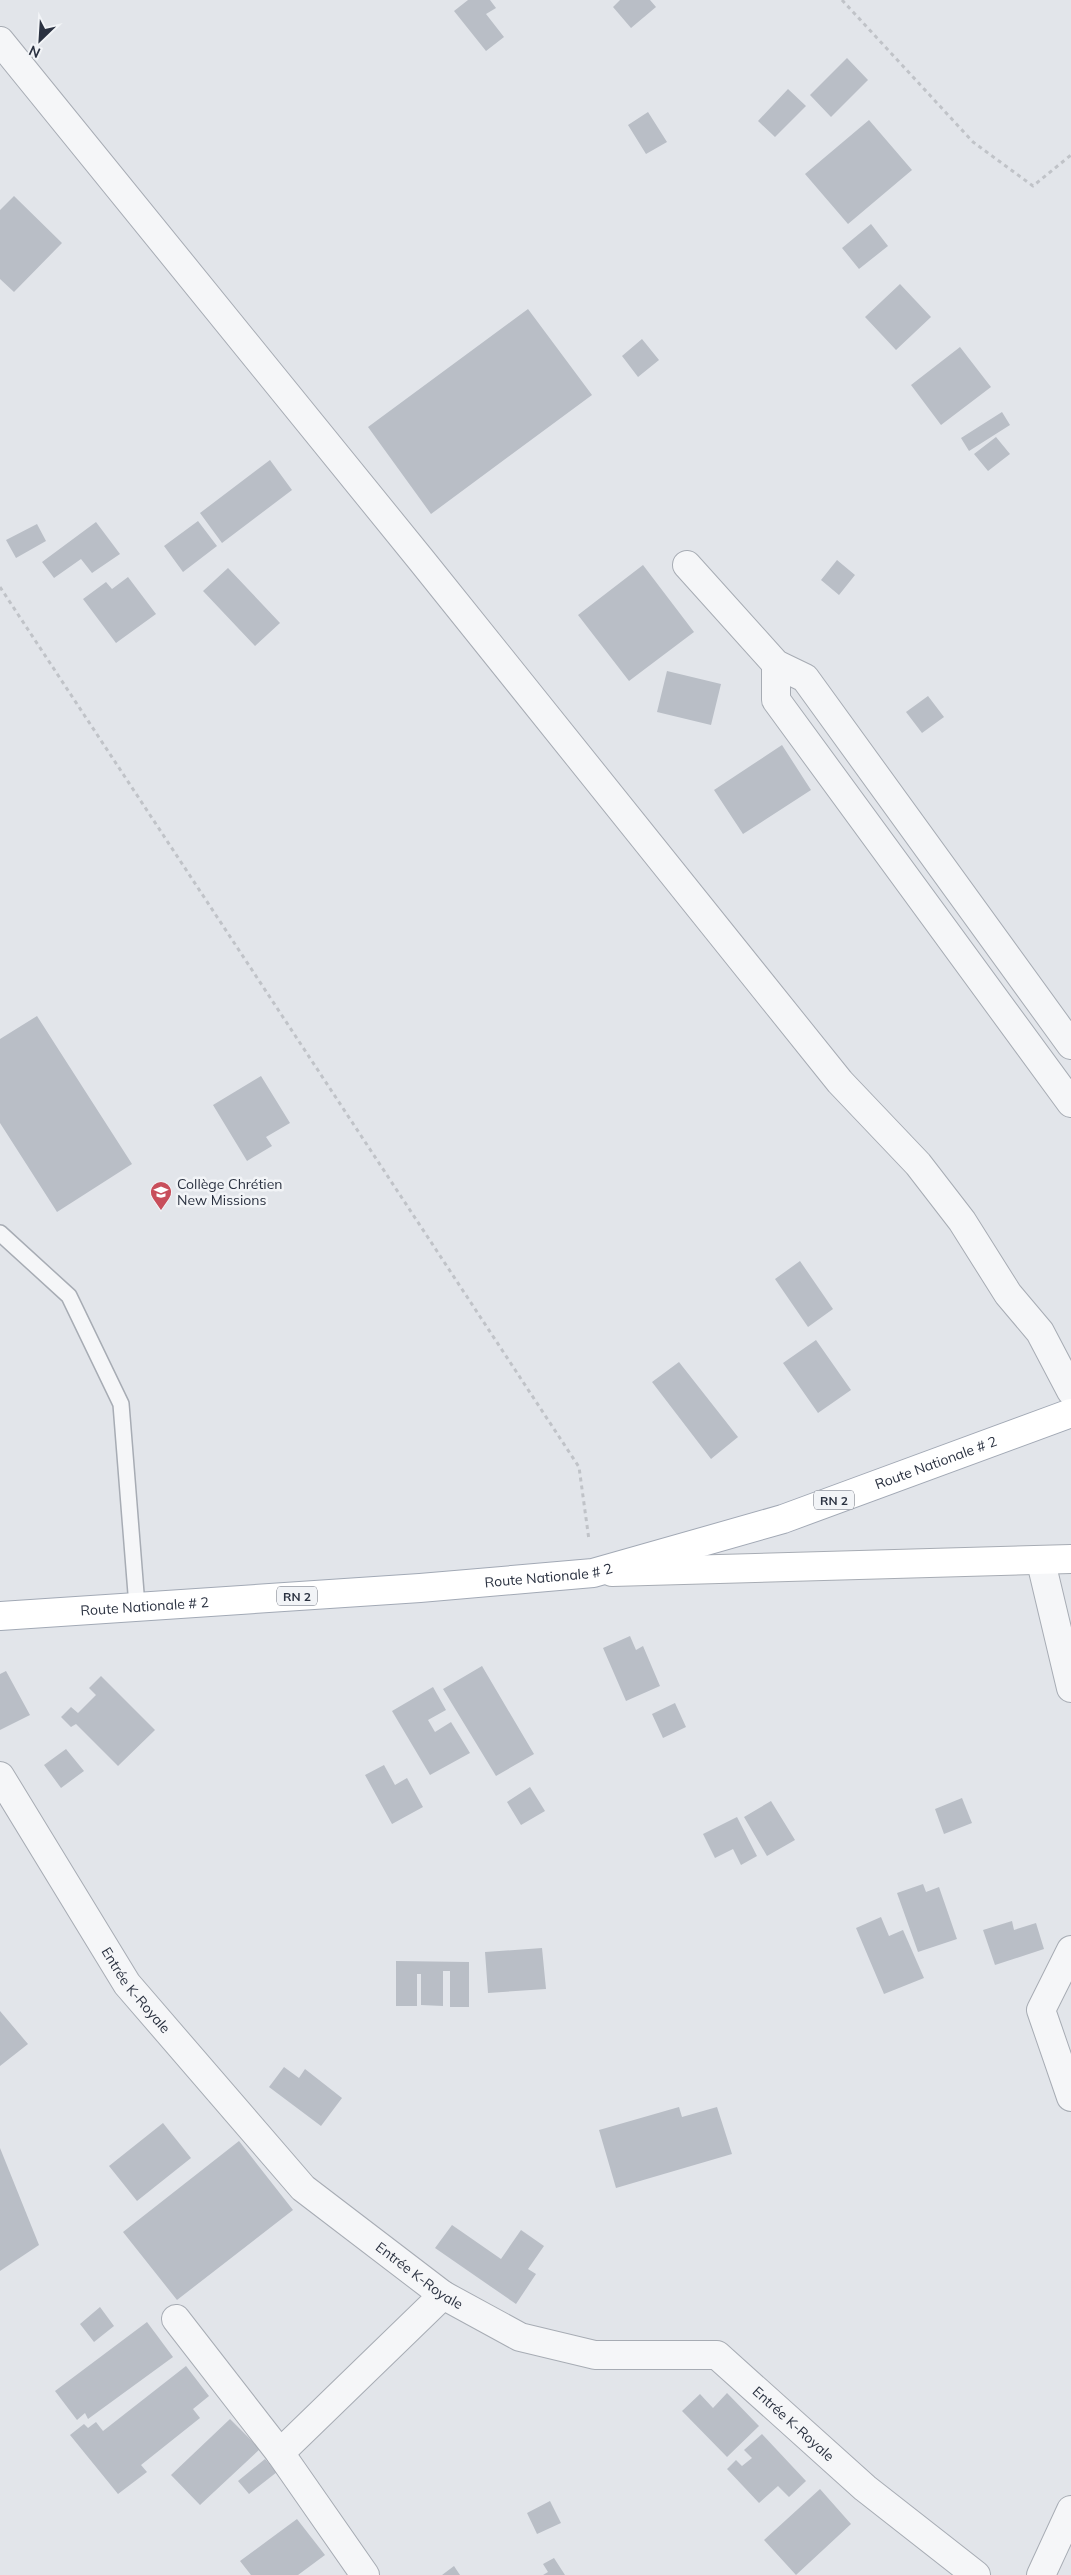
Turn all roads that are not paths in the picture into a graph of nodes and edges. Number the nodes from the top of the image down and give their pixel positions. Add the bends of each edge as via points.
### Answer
1 (0, 41) edge
2 (687, 564) dead end
3 (776, 664) junction
4 (1071, 1045) edge
5 (1071, 1103) edge
6 (0, 1233) edge
7 (1071, 1391) edge
8 (1071, 1414) edge
9 (1071, 1559) edge
10 (1041, 1562) junction
11 (593, 1573) junction
12 (137, 1606) junction
13 (0, 1616) edge
14 (1071, 1688) edge
15 (0, 1776) edge
16 (1071, 1950) edge
17 (1071, 2097) edge
18 (443, 2295) junction
19 (176, 2319) dead end
20 (280, 2453) junction
21 (1071, 2510) edge
22 (365, 2575) edge
23 (976, 2575) edge
24 (1040, 2575) edge

1 - 7 street via 840,1082 918,1164 962,1221 1008,1294 1040,1332
2 - 3 street
3 - 4 street via 806,678
3 - 5 street via 776,700
6 - 12 lane via 69,1296 121,1404
8 - 11 main road, Route Nationale # 2 / RN 2 via 783,1519
9 - 10 main road
10 - 11 main road
10 - 14 street
11 - 12 main road, Route Nationale # 2 / RN 2
12 - 13 main road, Route Nationale # 2 / RN 2
15 - 18 street, Entrée K-Royale via 127,1984 302,2188
16 - 17 street via 1041,2010
18 - 20 street
18 - 23 street, Entrée K-Royale via 520,2337 595,2355 717,2355 865,2488
19 - 20 street
20 - 22 street
21 - 24 street

